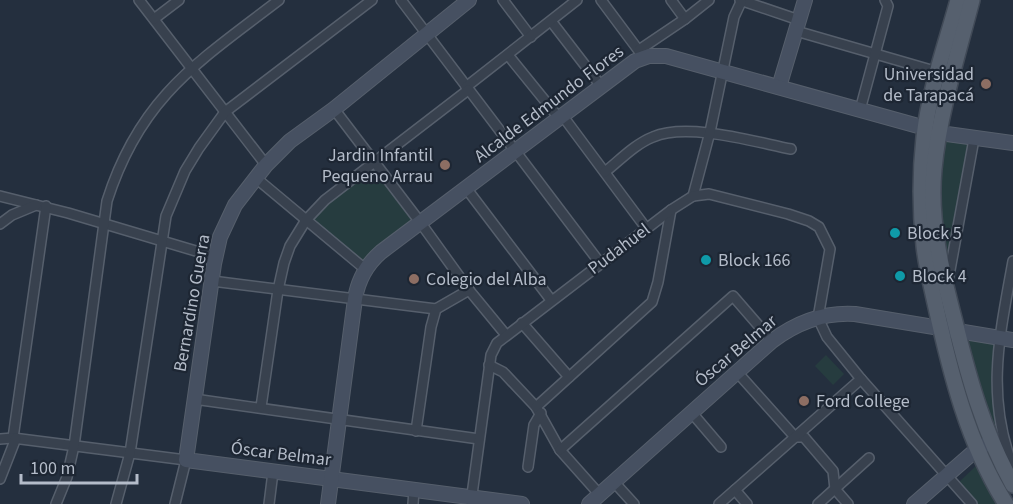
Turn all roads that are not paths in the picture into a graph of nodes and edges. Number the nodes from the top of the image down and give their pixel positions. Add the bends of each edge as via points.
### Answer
1 (139, 0) edge
2 (179, 0) edge
3 (279, 0) edge
4 (372, 0) edge
5 (401, 0) edge
6 (469, 0) edge
7 (502, 0) edge
8 (577, 0) edge
9 (601, 0) edge
10 (671, 0) edge
11 (709, 0) edge
12 (805, 0) edge
13 (885, 0) edge
14 (958, 0) edge
15 (972, 0) edge
16 (741, 1) edge
17 (685, 19) junction
18 (154, 20) junction
19 (551, 21) junction
20 (798, 26) junction
21 (426, 34) junction
22 (531, 37) junction
23 (952, 48) junction
24 (641, 53) junction
25 (874, 54) junction
26 (508, 55) junction
27 (191, 68) junction
28 (723, 72) junction
29 (938, 72) junction
30 (601, 86) junction
31 (779, 87) junction
32 (467, 89) junction
33 (333, 109) junction
34 (860, 110) junction
35 (225, 112) junction
36 (560, 116) junction
37 (932, 130) junction
38 (710, 132) junction
39 (974, 139) junction
40 (1013, 143) edge
41 (791, 149) dead end
42 (515, 151) junction
43 (373, 162) junction
44 (266, 165) junction
45 (604, 172) junction
46 (256, 178) junction
47 (466, 188) junction
48 (0, 196) edge
49 (693, 196) junction
50 (36, 205) junction
51 (46, 206) junction
52 (671, 210) junction
53 (306, 220) junction
54 (420, 222) junction
55 (104, 223) junction
56 (0, 224) edge
57 (646, 228) junction
58 (162, 239) junction
59 (216, 257) junction
60 (1013, 261) edge
61 (600, 263) junction
62 (365, 269) junction
63 (212, 282) junction
64 (946, 289) junction
65 (278, 290) junction
66 (469, 290) junction
67 (355, 299) junction
68 (551, 300) junction
69 (436, 309) junction
70 (818, 318) junction
71 (522, 323) junction
72 (941, 328) junction
73 (957, 331) junction
74 (506, 335) junction
75 (1006, 339) edge
76 (772, 341) junction
77 (489, 365) junction
78 (737, 372) junction
79 (569, 377) junction
80 (861, 379) junction
81 (194, 399) junction
82 (261, 407) junction
83 (538, 410) junction
84 (692, 413) junction
85 (339, 420) junction
86 (416, 431) junction
87 (795, 437) junction
88 (15, 438) junction
89 (0, 439) edge
90 (479, 439) junction
91 (74, 446) junction
92 (984, 446) junction
93 (721, 447) dead end
94 (560, 450) junction
95 (130, 453) junction
96 (869, 458) dead end
97 (186, 460) junction
98 (528, 467) dead end
99 (1013, 467) edge
100 (273, 471) junction
101 (947, 475) junction
102 (0, 479) edge
103 (332, 479) junction
104 (614, 482) junction
105 (1013, 485) edge
106 (835, 489) junction
107 (735, 490) junction
108 (413, 497) edge
109 (594, 499) edge
110 (471, 501) edge
111 (56, 504) edge
112 (116, 504) edge
113 (175, 504) edge
114 (269, 504) edge
115 (328, 504) edge
116 (522, 504) edge
117 (634, 504) edge
118 (719, 504) edge
119 (747, 504) edge
120 (818, 504) edge
121 (848, 504) edge
122 (915, 504) edge
123 (972, 504) edge
124 (1006, 504) edge

1 - 18 street
2 - 18 street
3 - 27 street
4 - 35 street
5 - 21 street
6 - 21 street, Bernardino Guerra
7 - 22 street
8 - 19 street
9 - 24 street
10 - 17 street
11 - 17 street
12 - 20 street
13 - 25 street via 888,6
14 - 23 main road
15 - 23 main road
16 - 20 street
16 - 28 street
17 - 24 street
18 - 27 street
19 - 22 street
19 - 30 street
20 - 25 street
20 - 31 street
21 - 32 street
21 - 33 street, Bernardino Guerra
22 - 26 street
23 - 29 main road
23 - 37 main road
24 - 28 street, Alcalde Edmundo Flores
24 - 30 street, Alcalde Edmundo Flores
25 - 29 street
25 - 34 street
26 - 32 street
26 - 36 street
27 - 35 street
27 - 55 street via 165,94 134,136 112,184
28 - 31 street, Alcalde Edmundo Flores
28 - 38 street
29 - 37 main road
30 - 36 street, Alcalde Edmundo Flores
31 - 34 street, Alcalde Edmundo Flores
32 - 42 street
32 - 43 street
33 - 43 street
33 - 44 street, Bernardino Guerra via 290,141
34 - 37 street, Alcalde Edmundo Flores
35 - 44 street
35 - 58 street via 185,171 166,216
36 - 42 street, Alcalde Edmundo Flores
36 - 45 street
37 - 39 street, Alcalde Edmundo Flores
37 - 64 main road via 933,208
37 - 72 main road via 920,192 924,247
38 - 41 street
38 - 45 street via 652,137
38 - 49 street
39 - 40 street, Alcalde Edmundo Flores
39 - 64 street
42 - 47 street, Alcalde Edmundo Flores
42 - 61 street
43 - 53 street
43 - 54 street
44 - 46 street, Bernardino Guerra
45 - 57 street
46 - 53 street
46 - 59 street, Bernardino Guerra via 230,214
47 - 54 street, Alcalde Edmundo Flores
47 - 68 street
48 - 50 street
49 - 52 street, Pudahuel
49 - 70 street via 709,194 788,214 819,227 830,249
50 - 51 street
50 - 56 street
51 - 55 street
51 - 88 street
52 - 57 street, Pudahuel
52 - 79 street via 652,303
53 - 62 street
53 - 65 street via 290,246
54 - 62 street, Alcalde Edmundo Flores
54 - 66 street
55 - 58 street
55 - 91 street
57 - 61 street, Pudahuel
58 - 59 street
58 - 95 street
59 - 63 street, Bernardino Guerra
60 - 75 street
61 - 68 street, Pudahuel
62 - 67 street, Alcalde Edmundo Flores
63 - 65 street
63 - 81 street, Bernardino Guerra
64 - 73 main road
65 - 67 street
65 - 82 street
66 - 69 street
66 - 74 street
67 - 69 street
67 - 85 street, Alcalde Edmundo Flores
68 - 71 street, Pudahuel
69 - 86 street
70 - 72 street, Óscar Belmar via 855,314
70 - 76 street, Óscar Belmar via 793,327
70 - 80 street via 827,337
71 - 74 street, Pudahuel
71 - 79 street
72 - 73 street, Óscar Belmar
72 - 92 main road via 963,408
73 - 75 street, Óscar Belmar
73 - 92 main road
74 - 77 street, Pudahuel via 494,348
75 - 99 street via 996,362 997,402
76 - 78 street, Óscar Belmar
76 - 94 street via 733,296
77 - 83 street via 503,372
77 - 90 street, Pudahuel
78 - 84 street, Óscar Belmar
78 - 87 street
79 - 83 street
80 - 87 street
80 - 101 street
81 - 82 street
81 - 97 street, Bernardino Guerra
82 - 85 street
83 - 94 street
83 - 98 street
84 - 93 street
84 - 104 street, Óscar Belmar
85 - 86 street
85 - 103 street, Alcalde Edmundo Flores
86 - 90 street
87 - 106 street via 804,437 833,471
87 - 107 street
88 - 89 street, Óscar Belmar
88 - 91 street, Óscar Belmar
88 - 102 street
90 - 110 street, Pudahuel
91 - 95 street, Óscar Belmar
91 - 111 street
92 - 101 street
92 - 105 main road
92 - 124 main road
94 - 109 street
95 - 97 street, Óscar Belmar
95 - 112 street
96 - 106 street
97 - 100 street, Óscar Belmar
97 - 113 street, Bernardino Guerra
100 - 103 street, Óscar Belmar
100 - 114 street
101 - 122 street
101 - 123 street
103 - 108 street, Óscar Belmar
103 - 115 street, Alcalde Edmundo Flores
104 - 109 street, Óscar Belmar
104 - 117 street
106 - 120 street
106 - 121 street
107 - 118 street
107 - 119 street
108 - 110 street, Óscar Belmar
110 - 116 street, Óscar Belmar

